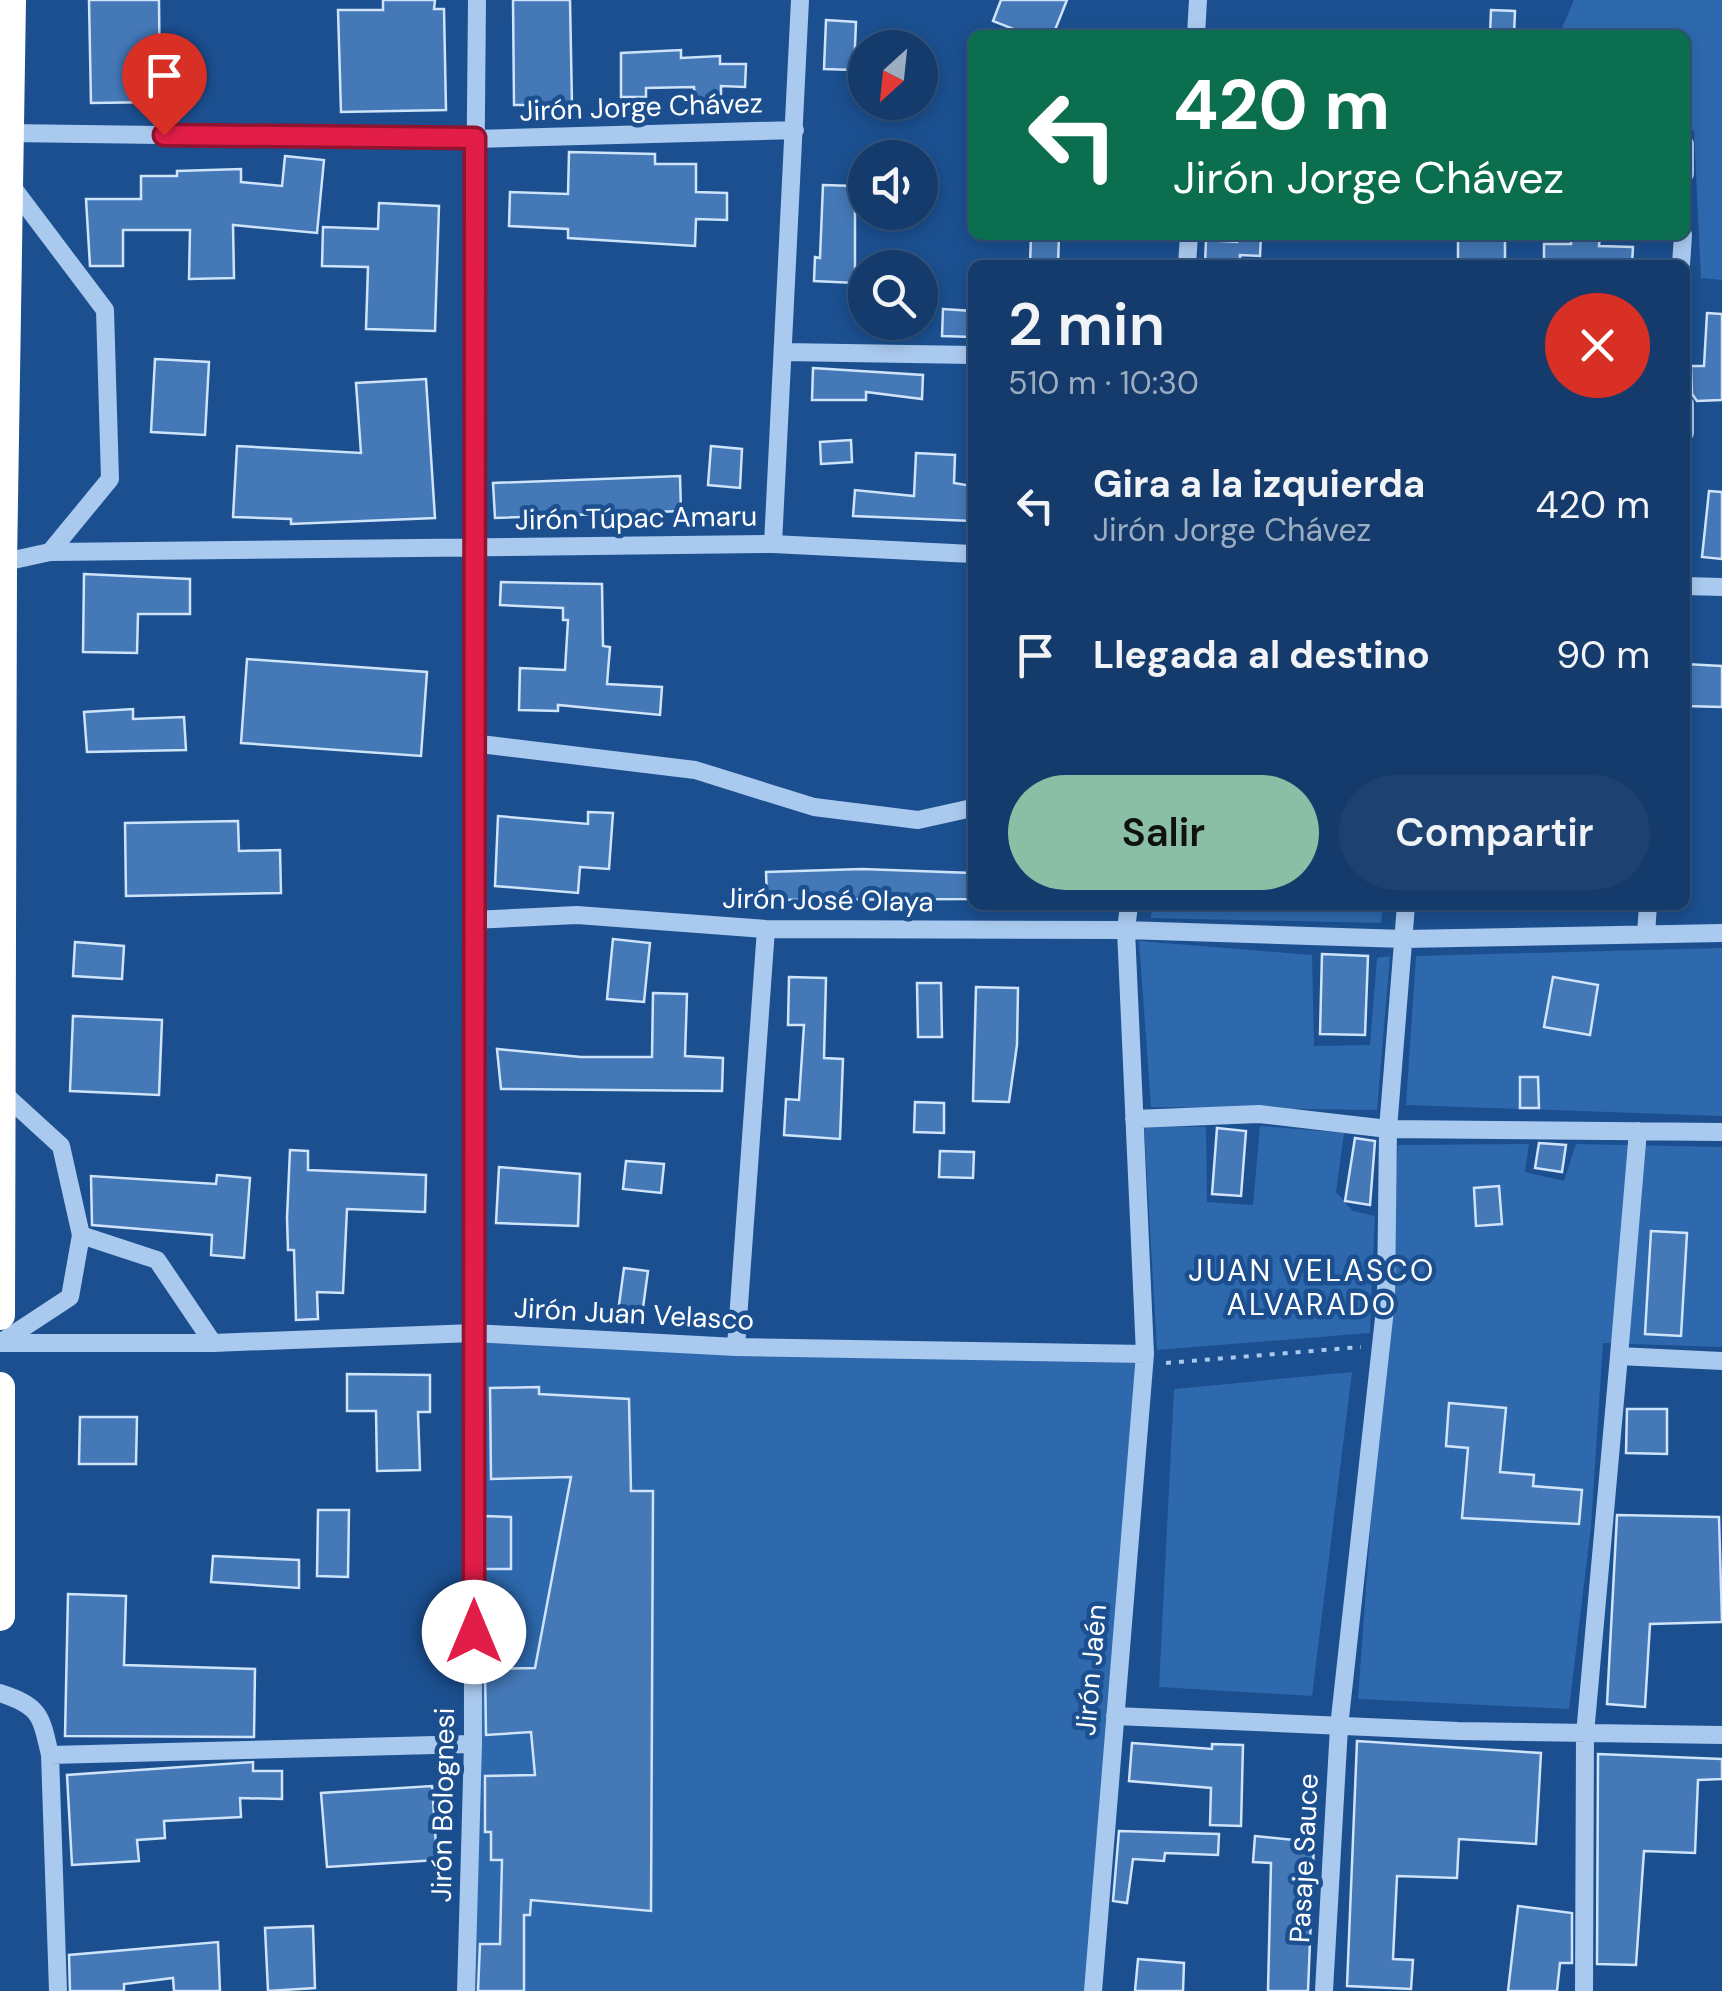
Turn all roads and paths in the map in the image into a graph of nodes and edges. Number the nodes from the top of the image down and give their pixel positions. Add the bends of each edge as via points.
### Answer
1 (11, 0) edge
2 (476, 0) edge
3 (800, 0) edge
4 (1198, 0) edge
5 (1196, 30) edge
6 (795, 130) junction
7 (8, 133) junction
8 (475, 138) junction
9 (10, 184) junction
10 (783, 352) junction
11 (968, 355) edge
12 (773, 544) junction
13 (472, 547) junction
14 (50, 552) junction
15 (968, 554) edge
16 (1, 563) edge
17 (1690, 586) edge
18 (1722, 587) edge
19 (472, 743) junction
20 (968, 809) edge
21 (1128, 910) edge
22 (1406, 910) edge
23 (1648, 910) edge
24 (472, 920) junction
25 (766, 929) junction
26 (1126, 930) junction
27 (1722, 933) edge
28 (1646, 934) junction
29 (1404, 939) junction
30 (2, 1075) edge
31 (1134, 1119) junction
32 (1388, 1130) junction
33 (1638, 1131) junction
34 (1722, 1132) edge
35 (81, 1235) junction
36 (0, 1315) edge
37 (473, 1334) junction
38 (0, 1343) edge
39 (213, 1343) junction
40 (1380, 1346) junction
41 (736, 1347) junction
42 (1620, 1356) junction
43 (1144, 1360) junction
44 (1722, 1360) edge
45 (0, 1388) edge
46 (2, 1528) edge
47 (0, 1616) edge
48 (0, 1694) edge
49 (1115, 1716) junction
50 (1339, 1727) junction
51 (1586, 1734) junction
52 (1722, 1735) edge
53 (474, 1744) junction
54 (50, 1754) junction
55 (58, 1991) edge
56 (466, 1991) edge
57 (1093, 1991) edge
58 (1324, 1991) edge
59 (1584, 1991) edge

1 - 7 highway
2 - 8 street, Jirón Bolognesi
3 - 6 street
4 - 5 street
6 - 8 street, Jirón Jorge Chávez
6 - 10 street
7 - 8 street, Jirón Jorge Chávez
7 - 9 highway
8 - 13 street, Jirón Bolognesi
9 - 14 street via 105,310 110,479
9 - 16 highway
10 - 11 street
10 - 12 street
12 - 13 street, Jirón Túpac Amaru
12 - 15 street, Jirón Túpac Amaru
13 - 14 street, Jirón Túpac Amaru
13 - 19 street, Jirón Bolognesi
14 - 16 street, Jirón Túpac Amaru
16 - 30 highway
17 - 18 street
19 - 20 street via 694,770 831,809 918,820
19 - 24 street, Jirón Bolognesi
21 - 26 street
22 - 29 street
23 - 28 street
24 - 25 street, Jirón José Olaya via 577,915
24 - 37 street, Jirón Bolognesi
25 - 26 street, Jirón José Olaya
25 - 41 street
26 - 29 street, Jirón José Olaya
26 - 31 street, Jirón Jaén
27 - 28 street, Jirón José Olaya
28 - 29 street, Jirón José Olaya
29 - 32 street, Pasaje Sauce
30 - 35 street via 62,1146
30 - 36 highway
31 - 32 street via 1259,1114
31 - 43 street, Jirón Jaén
32 - 33 street
32 - 40 street, Pasaje Sauce
33 - 34 street
33 - 42 street
35 - 38 street via 70,1297
35 - 39 street via 157,1260
37 - 39 street, Jirón Juan Velasco
37 - 41 street, Jirón Juan Velasco
37 - 53 street, Jirón Bolognesi
38 - 39 street, Jirón Juan Velasco
40 - 43 path
40 - 50 street, Pasaje Sauce
41 - 43 street, Jirón Juan Velasco
42 - 44 street
42 - 51 street
43 - 49 street, Jirón Jaén
45 - 46 highway
46 - 47 highway
48 - 54 street via 30,1703
49 - 50 street
49 - 57 street, Jirón Jaén
50 - 51 street
50 - 58 street, Pasaje Sauce
51 - 52 street
51 - 59 street
53 - 54 street
53 - 56 street, Jirón Bolognesi
54 - 55 street

